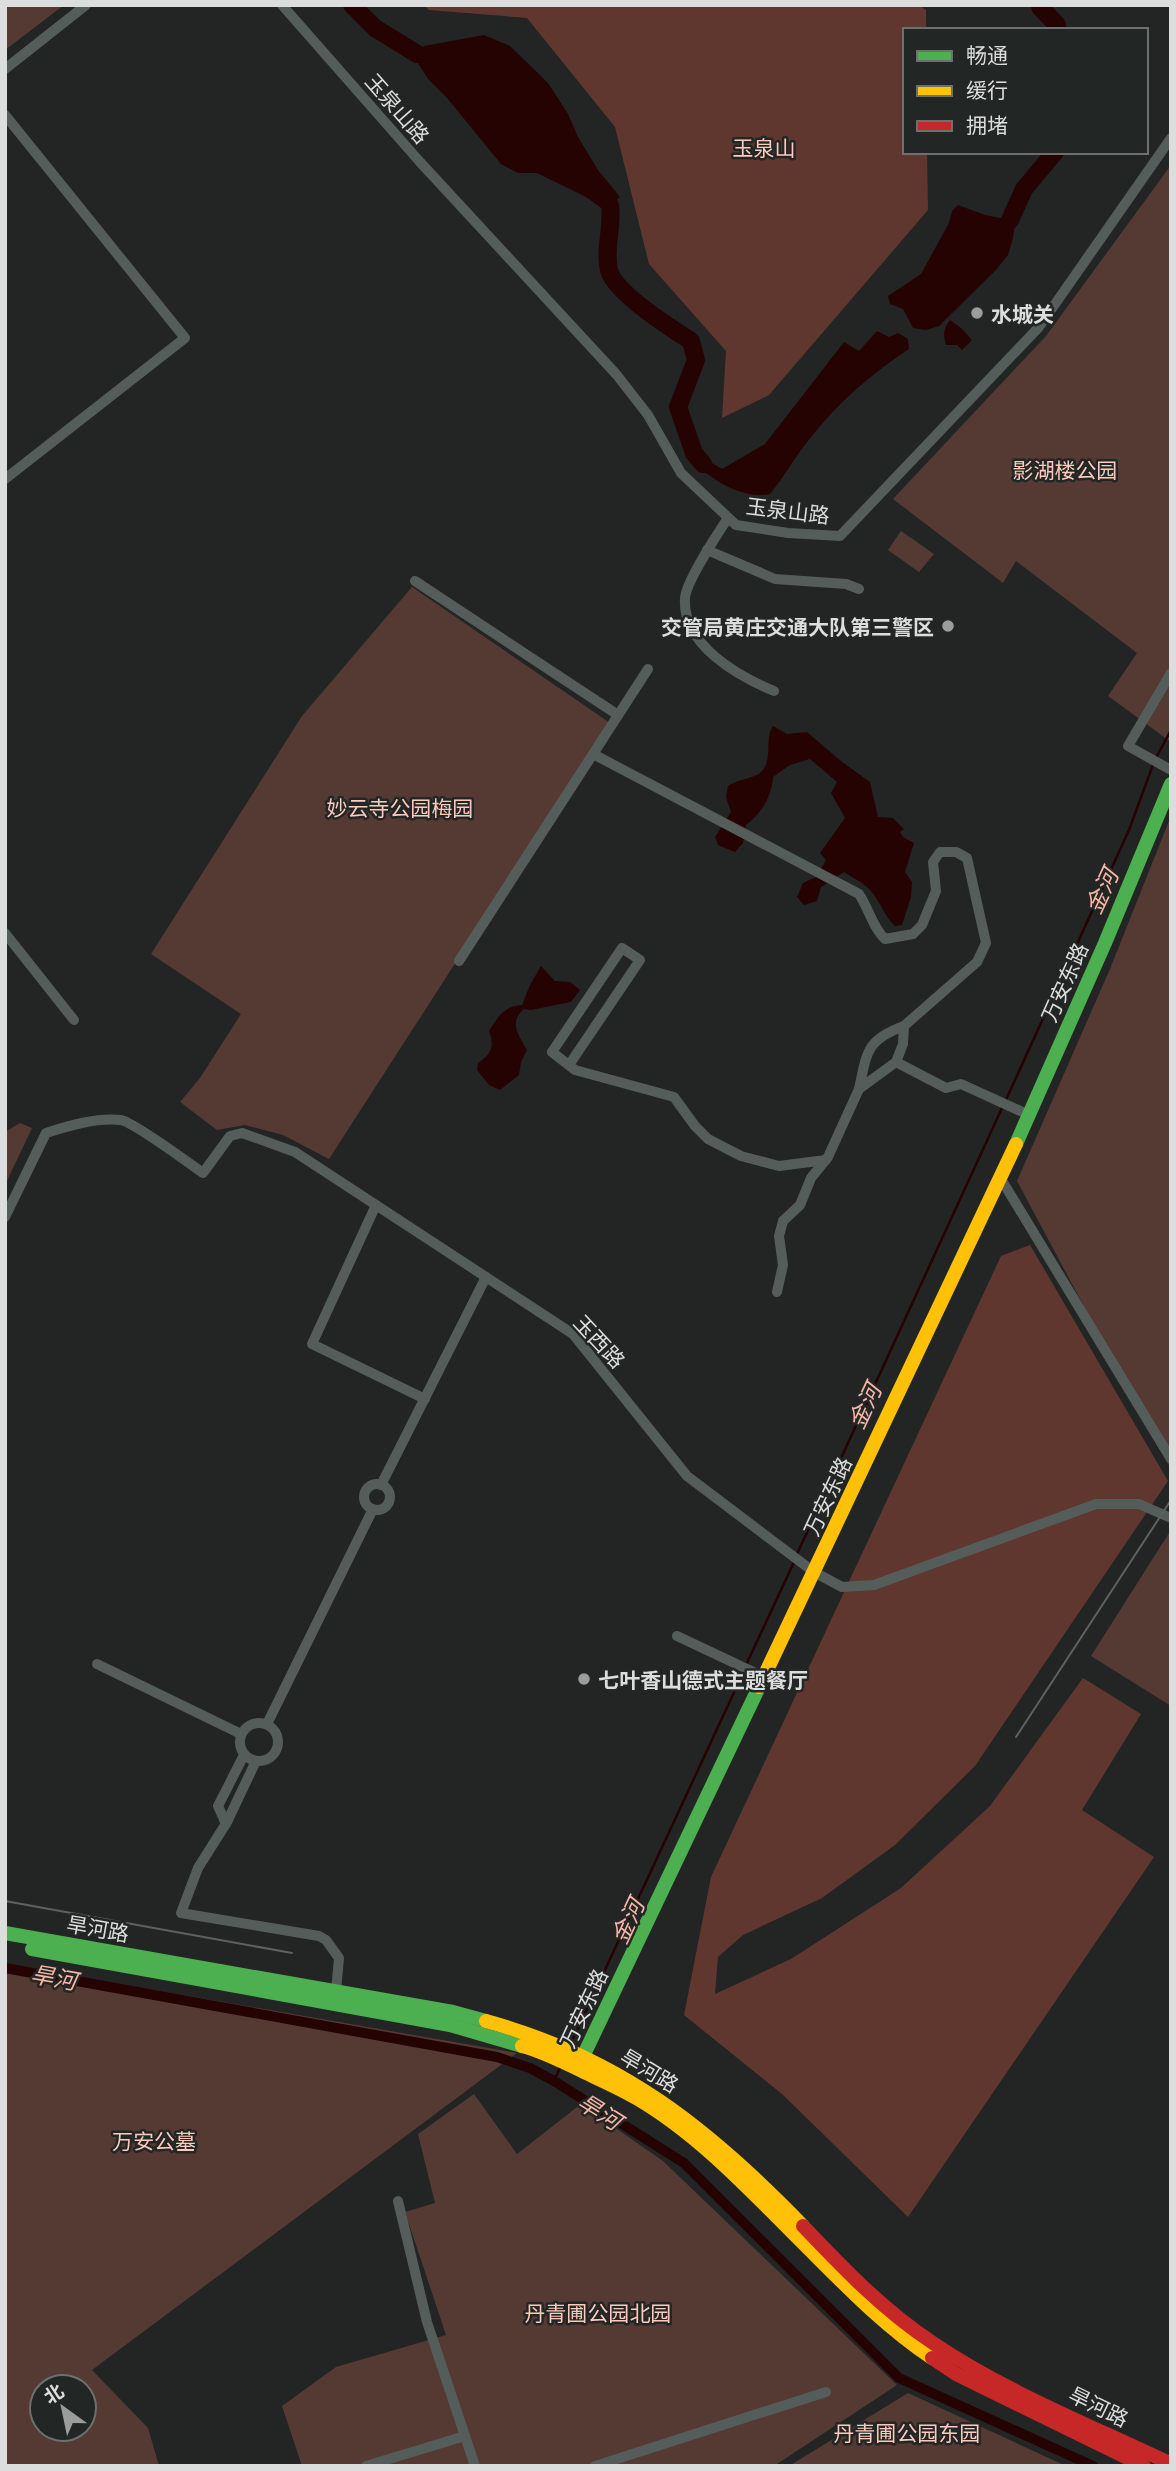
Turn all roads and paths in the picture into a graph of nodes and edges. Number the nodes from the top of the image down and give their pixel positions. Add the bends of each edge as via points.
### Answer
1 (86, 5) edge
2 (282, 5) edge
3 (5, 69) edge
4 (5, 115) edge
5 (1171, 138) edge
6 (5, 480) edge
7 (728, 518) junction
8 (707, 550) junction
9 (415, 581) dead end
10 (859, 589) dead end
11 (648, 669) dead end
12 (1171, 673) edge
13 (774, 691) dead end
14 (618, 715) junction
15 (593, 754) junction
16 (1166, 766) edge
17 (1171, 784) edge
18 (5, 933) edge
19 (460, 961) dead end
20 (74, 1020) dead end
21 (904, 1026) junction
22 (896, 1062) junction
23 (569, 1065) junction
24 (859, 1089) junction
25 (1029, 1115) junction
26 (826, 1160) junction
27 (1001, 1179) junction
28 (376, 1205) junction
29 (5, 1217) edge
30 (486, 1277) junction
31 (778, 1292) dead end
32 (425, 1399) junction
33 (1171, 1459) edge
34 (382, 1485) junction
35 (373, 1509) junction
36 (1171, 1518) edge
37 (809, 1567) junction
38 (677, 1636) dead end
39 (97, 1664) dead end
40 (764, 1677) junction
41 (267, 1724) junction
42 (241, 1734) junction
43 (244, 1755) junction
44 (256, 1761) junction
45 (226, 1824) junction
46 (5, 1933) edge
47 (5, 1944) edge
48 (336, 1991) junction
49 (554, 2050) junction
50 (575, 2060) junction
51 (398, 2201) dead end
52 (826, 2392) dead end
53 (465, 2436) junction
54 (1171, 2464) edge
55 (366, 2466) edge
56 (475, 2466) edge
57 (595, 2466) edge
58 (1144, 2466) edge

1 - 3 street
2 - 7 street, 玉泉山路 via 616,374 648,415 681,473
4 - 6 street via 185,338
5 - 7 street, 玉泉山路 via 1039,327 840,536 775,531 736,524
7 - 8 street
8 - 10 street via 775,579
8 - 13 street via 684,597 687,616 705,647 752,682
9 - 14 street
11 - 14 street
12 - 16 street via 1128,746
14 - 15 street
15 - 19 street
15 - 21 street via 859,894 885,939 914,934 922,925 936,891 933,862 940,852 967,858 986,943 977,962
17 - 25 main road, 万安东路
18 - 20 street
21 - 22 street
21 - 24 street via 883,1034 867,1053
22 - 24 street
22 - 25 street via 946,1088 961,1084
23 - 23 street via 552,1052 622,948 640,960
23 - 26 street via 674,1097 708,1139 741,1156 779,1166
24 - 26 street
25 - 27 main road, 万安东路
26 - 31 street via 811,1178 800,1205 783,1221
27 - 33 street
27 - 37 main road, 万安东路
28 - 29 street, 玉西路 via 296,1152 242,1133 230,1136 203,1173 124,1120 107,1119 46,1133
28 - 30 street, 玉西路
28 - 32 street via 312,1344
30 - 32 street
30 - 37 street, 玉西路 via 573,1334 687,1476
32 - 34 street
34 - 35 street via 388,1490 388,1502
34 - 35 street via 373,1485 364,1494 365,1503
35 - 41 street
36 - 37 street, 玉西路 via 1139,1504 1096,1504 874,1585 842,1587
37 - 40 main road, 万安东路
38 - 40 street
39 - 42 street
40 - 50 main road, 万安东路
41 - 42 street via 254,1723
41 - 44 street via 276,1732 278,1745 273,1756
42 - 43 street
43 - 44 street
43 - 45 street via 218,1806
44 - 45 street
45 - 48 street via 198,1868 181,1913 319,1936 339,1958
46 - 48 main road, 旱河路
47 - 49 main road, 旱河路 via 450,2025
48 - 49 main road, 旱河路 via 492,2022
49 - 50 main road, 旱河路
50 - 54 main road, 旱河路 via 646,2089 686,2116 916,2332 962,2363
50 - 58 main road, 旱河路 via 678,2127 908,2342 956,2374
51 - 53 street via 427,2322
52 - 57 street
53 - 55 street
53 - 56 street

